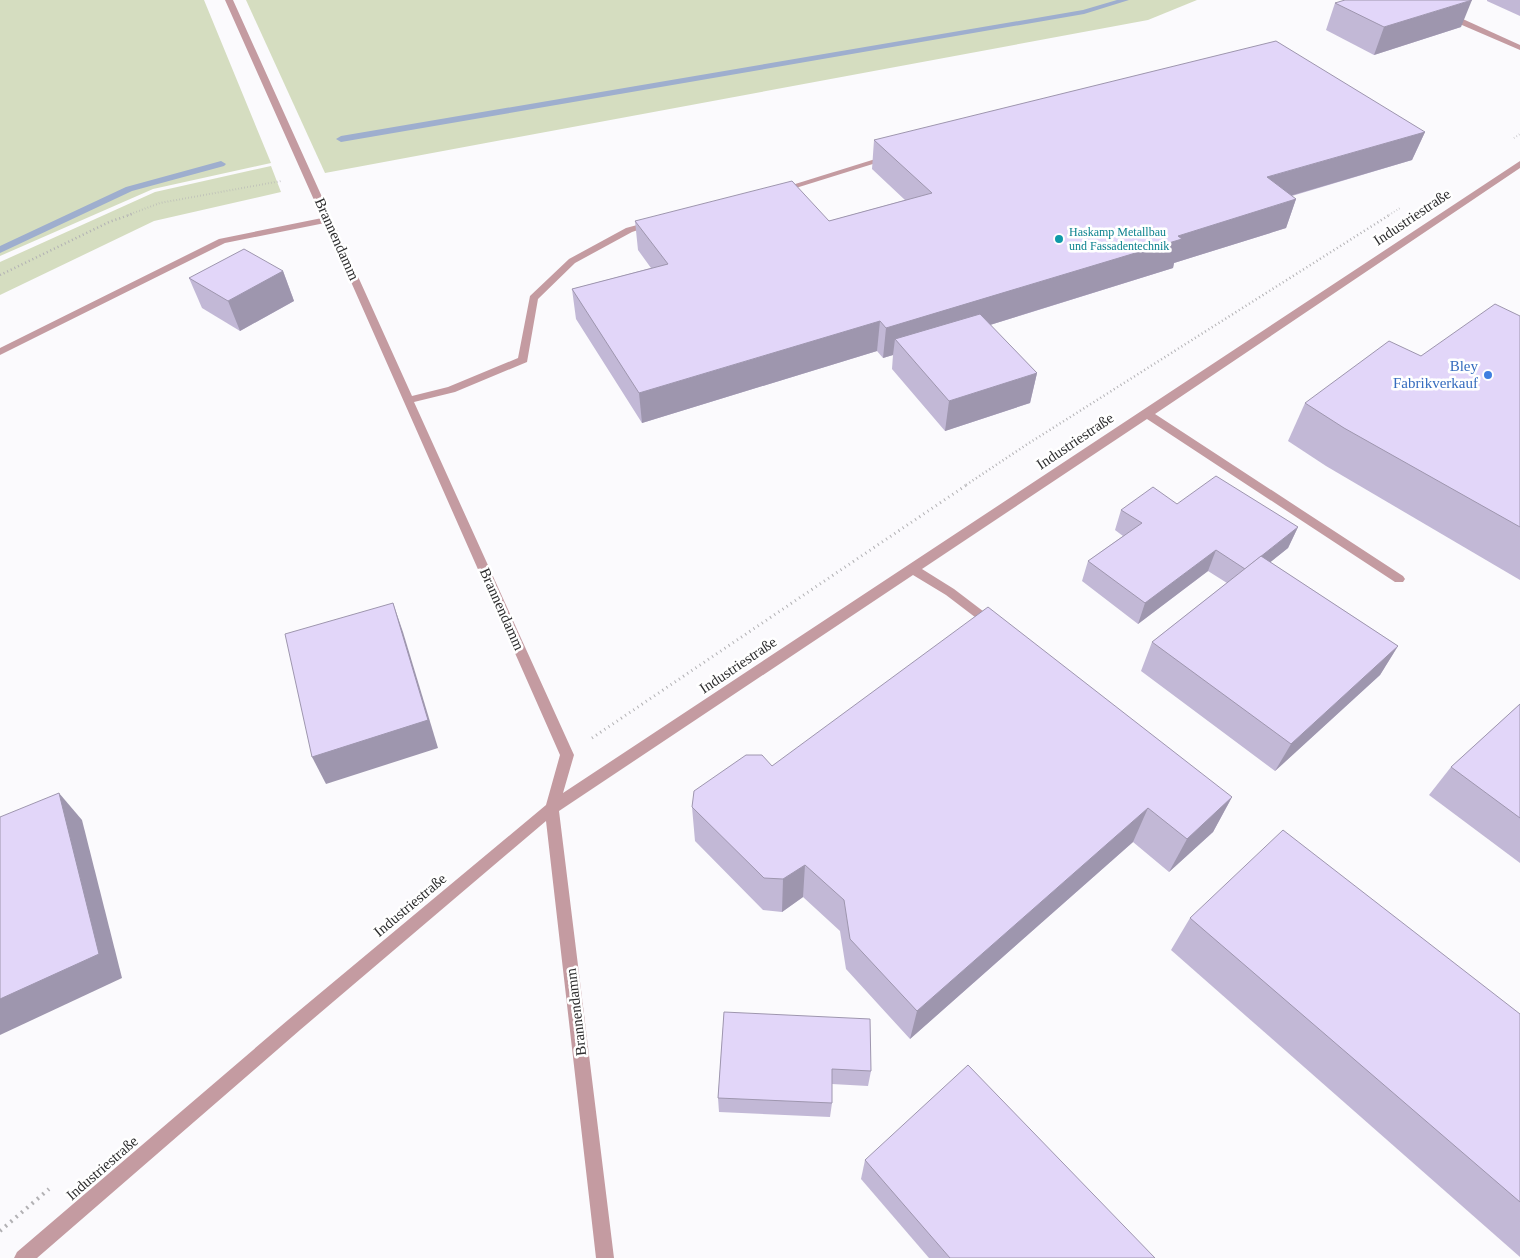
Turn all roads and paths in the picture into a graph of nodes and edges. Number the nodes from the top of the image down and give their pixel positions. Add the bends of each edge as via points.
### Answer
1 (229, 0) edge
2 (1451, 17) edge
3 (1520, 48) edge
4 (894, 156) edge
5 (1520, 164) edge
6 (308, 176) junction
7 (771, 192) edge
8 (328, 220) junction
9 (658, 222) edge
10 (0, 276) edge
11 (0, 352) edge
12 (409, 400) junction
13 (1146, 413) junction
14 (912, 568) junction
15 (1400, 579) dead end
16 (1004, 633) edge
17 (552, 808) junction
18 (23, 1258) edge
19 (605, 1258) edge

1 - 6 street, Brannendamm
2 - 3 street
4 - 7 street
5 - 13 street, Industriestraße
6 - 8 street, Brannendamm
6 - 10 path via 160,203 109,222
8 - 11 street via 222,241
8 - 12 street, Brannendamm
9 - 12 street via 629,230 572,261 533,298 523,360 451,390
12 - 17 street, Brannendamm via 567,755
13 - 14 street, Industriestraße
13 - 15 street
14 - 16 street
14 - 17 street, Industriestraße
17 - 18 street, Industriestraße via 294,1024
17 - 19 street, Brannendamm

